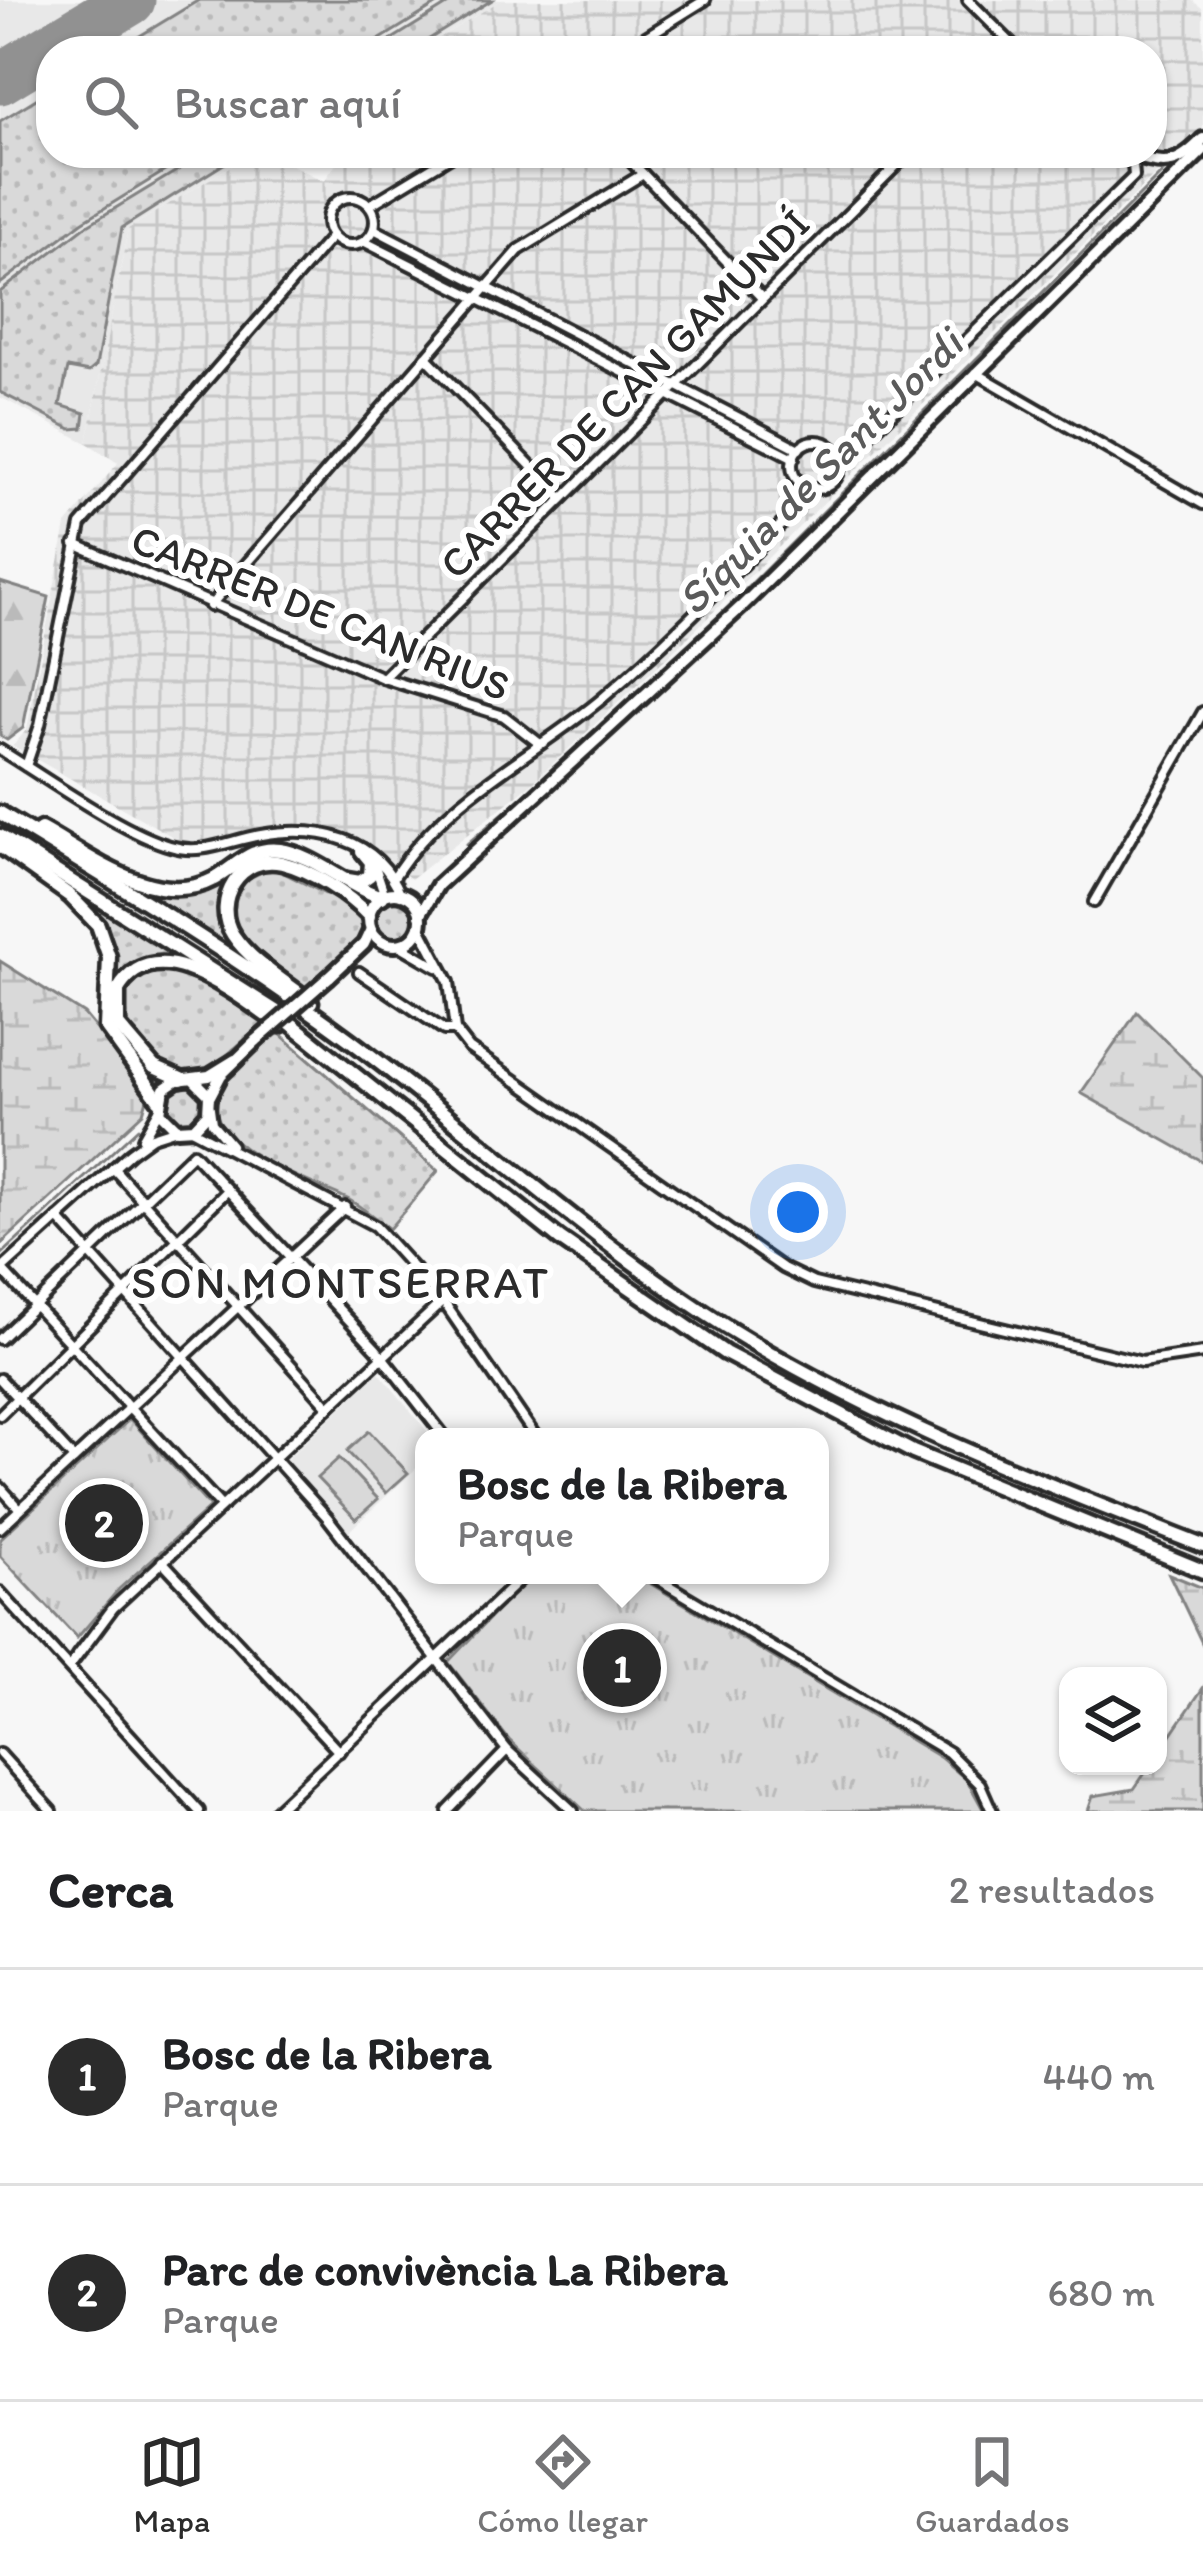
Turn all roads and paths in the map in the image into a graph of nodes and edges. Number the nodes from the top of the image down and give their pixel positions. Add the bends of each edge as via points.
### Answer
1 (705, 0) edge
2 (968, 0) edge
3 (647, 36) edge
4 (1003, 36) edge
5 (1203, 139) edge
6 (1203, 150) edge
7 (1167, 164) edge
8 (432, 168) edge
9 (637, 168) edge
10 (894, 168) edge
11 (1134, 168) edge
12 (643, 174) junction
13 (370, 206) junction
14 (374, 229) junction
15 (332, 236) junction
16 (364, 242) junction
17 (486, 288) junction
18 (477, 297) junction
19 (761, 297) junction
20 (427, 357) junction
21 (975, 373) junction
22 (674, 386) junction
23 (666, 394) junction
24 (796, 453) junction
25 (840, 464) junction
26 (815, 488) junction
27 (561, 497) junction
28 (1203, 504) edge
29 (75, 544) junction
30 (210, 606) junction
31 (383, 678) junction
32 (1203, 712) edge
33 (540, 744) junction
34 (0, 750) edge
35 (26, 766) junction
36 (0, 809) edge
37 (0, 836) edge
38 (333, 839) junction
39 (0, 846) edge
40 (362, 851) junction
41 (471, 854) junction
42 (323, 872) junction
43 (394, 878) junction
44 (403, 895) junction
45 (384, 896) junction
46 (1094, 902) dead end
47 (420, 921) junction
48 (370, 922) junction
49 (392, 944) junction
50 (346, 963) junction
51 (443, 971) junction
52 (359, 972) dead end
53 (455, 1030) junction
54 (350, 1040) junction
55 (334, 1056) junction
56 (235, 1060) junction
57 (187, 1080) junction
58 (159, 1104) junction
59 (210, 1104) junction
60 (183, 1129) junction
61 (130, 1153) junction
62 (246, 1158) junction
63 (113, 1168) junction
64 (228, 1190) junction
65 (142, 1202) junction
66 (345, 1207) junction
67 (58, 1218) junction
68 (176, 1240) junction
69 (88, 1253) junction
70 (292, 1257) junction
71 (1, 1270) edge
72 (123, 1293) junction
73 (443, 1301) junction
74 (36, 1306) junction
75 (237, 1308) junction
76 (0, 1339) edge
77 (70, 1345) junction
78 (1203, 1353) edge
79 (382, 1357) junction
80 (182, 1360) junction
81 (0, 1379) edge
82 (17, 1398) junction
83 (329, 1407) junction
84 (130, 1408) junction
85 (0, 1415) edge
86 (438, 1428) edge
87 (530, 1428) edge
88 (273, 1458) junction
89 (74, 1460) junction
90 (0, 1487) edge
91 (221, 1506) junction
92 (20, 1508) junction
93 (0, 1528) edge
94 (1203, 1546) edge
95 (162, 1561) junction
96 (1203, 1571) edge
97 (516, 1584) edge
98 (666, 1584) edge
99 (0, 1592) edge
100 (436, 1661) junction
101 (70, 1666) junction
102 (507, 1750) junction
103 (339, 1752) junction
104 (0, 1754) edge
105 (192, 1809) edge
106 (52, 1811) edge
107 (275, 1811) edge
108 (448, 1811) edge
109 (573, 1811) edge
110 (992, 1811) edge

1 - 3 street
2 - 4 street
5 - 7 main road
6 - 21 main road
8 - 13 street
9 - 12 street
10 - 19 street, CARRER DE CAN GAMUNDÍ
11 - 25 street
12 - 17 street via 519,250
12 - 19 street
13 - 14 street
13 - 15 street via 356,197 339,200 326,220
14 - 16 street
14 - 17 street
15 - 16 street via 351,246
15 - 29 street via 81,525
16 - 18 street
17 - 18 street
17 - 22 street
18 - 20 street
18 - 23 street
19 - 22 street, CARRER DE CAN GAMUNDÍ
20 - 27 street
20 - 30 street
21 - 28 street
21 - 41 main road via 628,716
22 - 23 street, CARRER DE CAN GAMUNDÍ
22 - 24 street
23 - 24 street
23 - 27 street, CARRER DE CAN GAMUNDÍ
24 - 25 street via 821,441
24 - 26 street via 797,478
25 - 26 street via 830,484
26 - 33 street via 640,664
27 - 31 street, CARRER DE CAN GAMUNDÍ
29 - 30 street, CARRER DE CAN RIUS
29 - 35 street
30 - 31 street, CARRER DE CAN RIUS
31 - 33 street, CARRER DE CAN RIUS via 504,716
32 - 46 street
33 - 43 street via 469,795
34 - 35 street
35 - 38 street via 173,847 213,848 273,834
36 - 42 highway via 151,885 196,886 265,850 292,853
36 - 54 highway
37 - 55 highway via 192,955
38 - 40 street
38 - 43 street via 374,851
39 - 58 highway via 98,925 109,957 106,1027
40 - 42 highway via 371,866 366,880
40 - 45 street via 376,863
41 - 44 main road
41 - 47 main road via 432,892
42 - 45 highway
43 - 44 street
44 - 45 main road
44 - 47 main road
45 - 48 main road
47 - 49 main road
47 - 51 street
48 - 49 main road
48 - 50 main road
48 - 54 highway via 350,899 277,862 242,872 226,900 241,944
49 - 50 main road
49 - 51 street
50 - 56 main road, bridge
51 - 53 street
52 - 53 street
53 - 78 street via 470,1048 814,1283 1142,1362
54 - 94 highway via 595,1236 746,1338 942,1439
55 - 57 highway via 185,967 151,963 122,984 116,1018 144,1058
55 - 96 highway via 560,1239 725,1353 913,1452
56 - 57 main road
56 - 59 main road via 214,1084
57 - 58 main road via 167,1086
57 - 59 main road
58 - 60 main road
58 - 61 street via 152,1128
59 - 60 main road via 204,1120
59 - 62 street via 218,1132
60 - 61 street via 154,1135
60 - 62 street
61 - 63 street
62 - 66 street
63 - 65 street
63 - 67 street
64 - 65 street via 193,1154
64 - 68 street
64 - 70 street
65 - 68 street
65 - 69 street
66 - 70 street
66 - 73 street via 411,1260
67 - 69 street
67 - 71 street
68 - 72 street
68 - 75 street
69 - 72 street
69 - 74 street
70 - 75 street
70 - 79 street
71 - 74 street
72 - 77 street
72 - 80 street
73 - 79 street
73 - 87 street
74 - 76 street
74 - 77 street
75 - 80 street
75 - 83 street
77 - 82 street
77 - 84 street
79 - 83 street
79 - 86 street
80 - 84 street
80 - 88 street
81 - 82 street
82 - 85 street
82 - 89 street
83 - 88 street
84 - 89 street
84 - 91 street
88 - 91 street
88 - 100 street
89 - 92 street
90 - 92 street
91 - 95 street
92 - 93 street
95 - 101 street
95 - 103 street
97 - 100 street
98 - 110 street via 948,1753 980,1784
99 - 101 street
100 - 102 street
100 - 103 street
101 - 105 street
102 - 108 street
102 - 109 street
103 - 107 street
104 - 106 street

